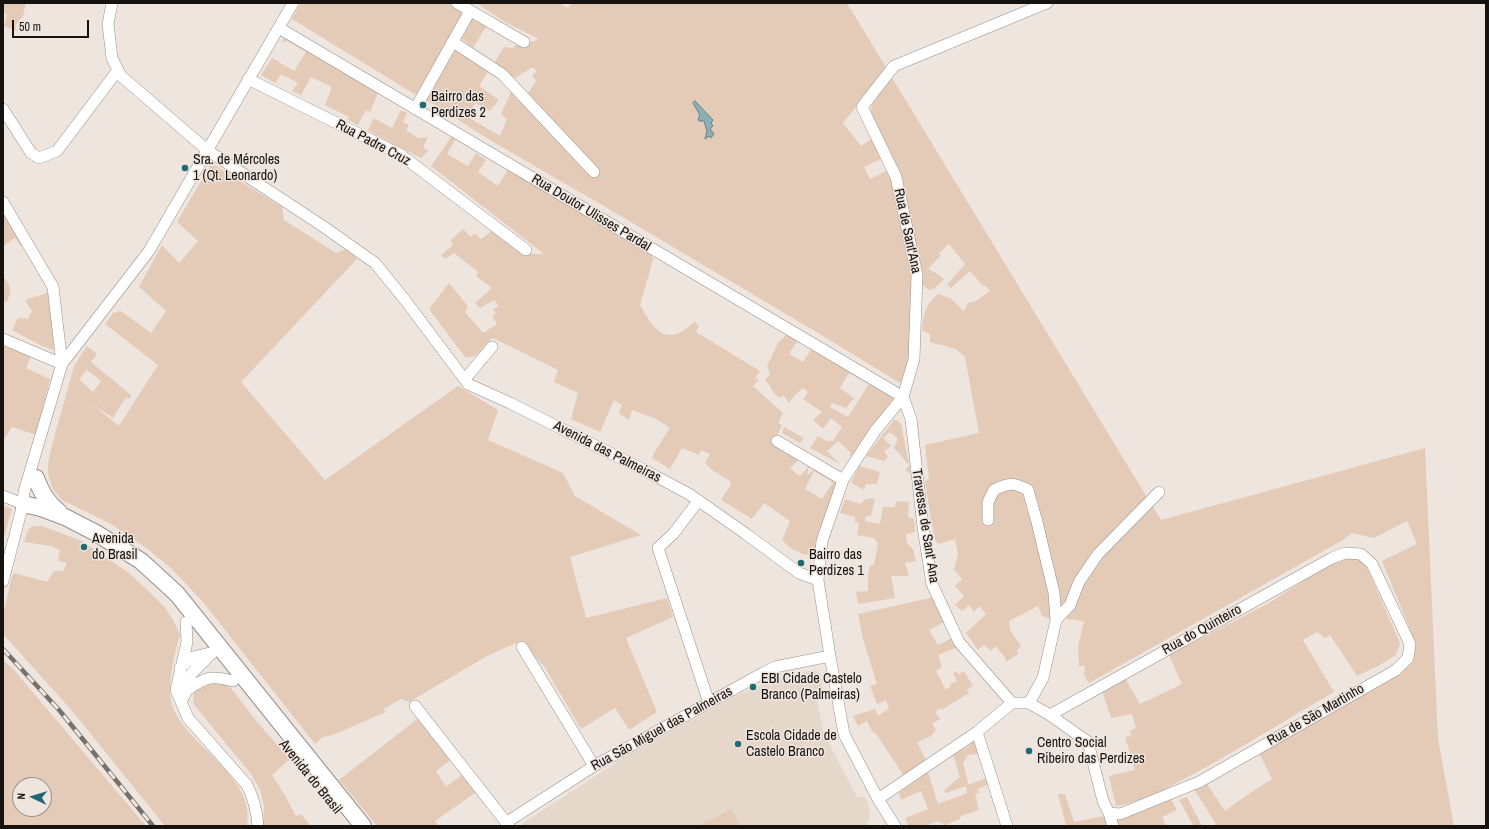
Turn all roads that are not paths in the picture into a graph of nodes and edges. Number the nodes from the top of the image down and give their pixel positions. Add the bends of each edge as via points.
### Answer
1 (112, 3) edge
2 (293, 3) edge
3 (457, 3) edge
4 (1047, 3) edge
5 (470, 11) junction
6 (279, 28) junction
7 (453, 42) junction
8 (524, 42) dead end
9 (118, 70) junction
10 (248, 79) junction
11 (3, 109) edge
12 (415, 109) junction
13 (207, 150) junction
14 (594, 172) dead end
15 (3, 202) edge
16 (526, 250) dead end
17 (3, 339) edge
18 (492, 347) dead end
19 (62, 364) junction
20 (465, 379) junction
21 (903, 397) junction
22 (777, 441) dead end
23 (37, 449) junction
24 (36, 478) junction
25 (843, 480) junction
26 (1159, 492) dead end
27 (3, 496) edge
28 (698, 500) junction
29 (23, 504) junction
30 (65, 517) junction
31 (988, 520) dead end
32 (1357, 554) joint
33 (818, 580) junction
34 (3, 581) edge
35 (1056, 620) junction
36 (186, 622) junction
37 (522, 647) dead end
38 (214, 649) junction
39 (830, 656) junction
40 (180, 668) junction
41 (233, 681) junction
42 (187, 690) junction
43 (181, 702) junction
44 (708, 703) junction
45 (1012, 703) junction
46 (1029, 703) junction
47 (415, 706) dead end
48 (1050, 715) junction
49 (977, 732) junction
50 (594, 766) junction
51 (878, 799) junction
52 (1109, 813) junction
53 (508, 824) edge
54 (890, 824) edge
55 (258, 826) edge
56 (349, 826) edge
57 (363, 826) edge
58 (1007, 826) edge
59 (1113, 826) edge

1 - 9 street via 108,24 112,58
2 - 6 street
3 - 5 street
4 - 21 street, Rua de Sant'Ana via 894,66 862,107 896,177 917,275 914,358
5 - 7 street
5 - 8 street
6 - 10 street
6 - 12 street, Rua Doutor Ulisses Pardal
7 - 12 street
7 - 14 street via 502,74
9 - 11 street via 58,151 39,158 30,153
9 - 13 street, Avenida das Palmeiras
10 - 13 street
10 - 16 street, Rua Padre Cruz via 402,156
12 - 21 street, Rua Doutor Ulisses Pardal
13 - 19 street via 149,251
13 - 20 street, Avenida das Palmeiras via 324,226 375,263
15 - 19 street via 54,286
17 - 19 street
18 - 20 street
19 - 23 street
20 - 28 street, Avenida das Palmeiras via 468,384 642,468
21 - 25 street, Rua de Sant'Ana
21 - 45 street, Travessa de Sant' Ana via 911,419 932,584 958,642
22 - 25 street
23 - 24 street
23 - 29 street
24 - 29 street via 35,494 31,500
24 - 30 main road, Avenida do Brasil via 42,494 53,508
25 - 33 street, Rua de Sant'Ana via 822,541
26 - 35 street via 1098,554 1079,582 1070,605
27 - 29 street
28 - 33 street, Avenida das Palmeiras via 799,573
28 - 44 street via 674,533 658,548
29 - 30 main road, Avenida do Brasil
29 - 34 street
29 - 36 main road, Avenida do Brasil via 38,518 90,542 135,570 169,601
30 - 38 main road, Avenida do Brasil via 141,561 177,594
31 - 35 street via 988,502 994,490 1016,484 1028,490 1054,593
32 - 48 street, Rua do Quinteiro via 1345,553 1332,558
32 - 52 street, Rua de São Martinho via 1361,554 1372,564 1410,644 1408,658 1396,670 1199,782 1120,814
33 - 39 street
35 - 46 street via 1043,678
36 - 38 main road, Avenida do Brasil
36 - 40 street via 187,642
37 - 50 street
38 - 40 street via 193,657
38 - 41 main road, Avenida do Brasil
38 - 42 street via 191,674
38 - 57 main road, Avenida do Brasil
39 - 44 street, Rua São Miguel das Palmeiras via 775,667
39 - 51 street via 844,734
40 - 43 street via 176,690
41 - 42 street via 219,677 205,678
41 - 56 main road, Avenida do Brasil
42 - 43 street
43 - 55 street via 188,718 247,785 254,798
44 - 50 street, Rua São Miguel das Palmeiras
45 - 46 street
45 - 49 street
46 - 48 street
47 - 53 street
48 - 52 street via 1088,742 1103,801
49 - 51 street
49 - 58 street
50 - 53 street, Rua São Miguel das Palmeiras
51 - 54 street
52 - 59 street

